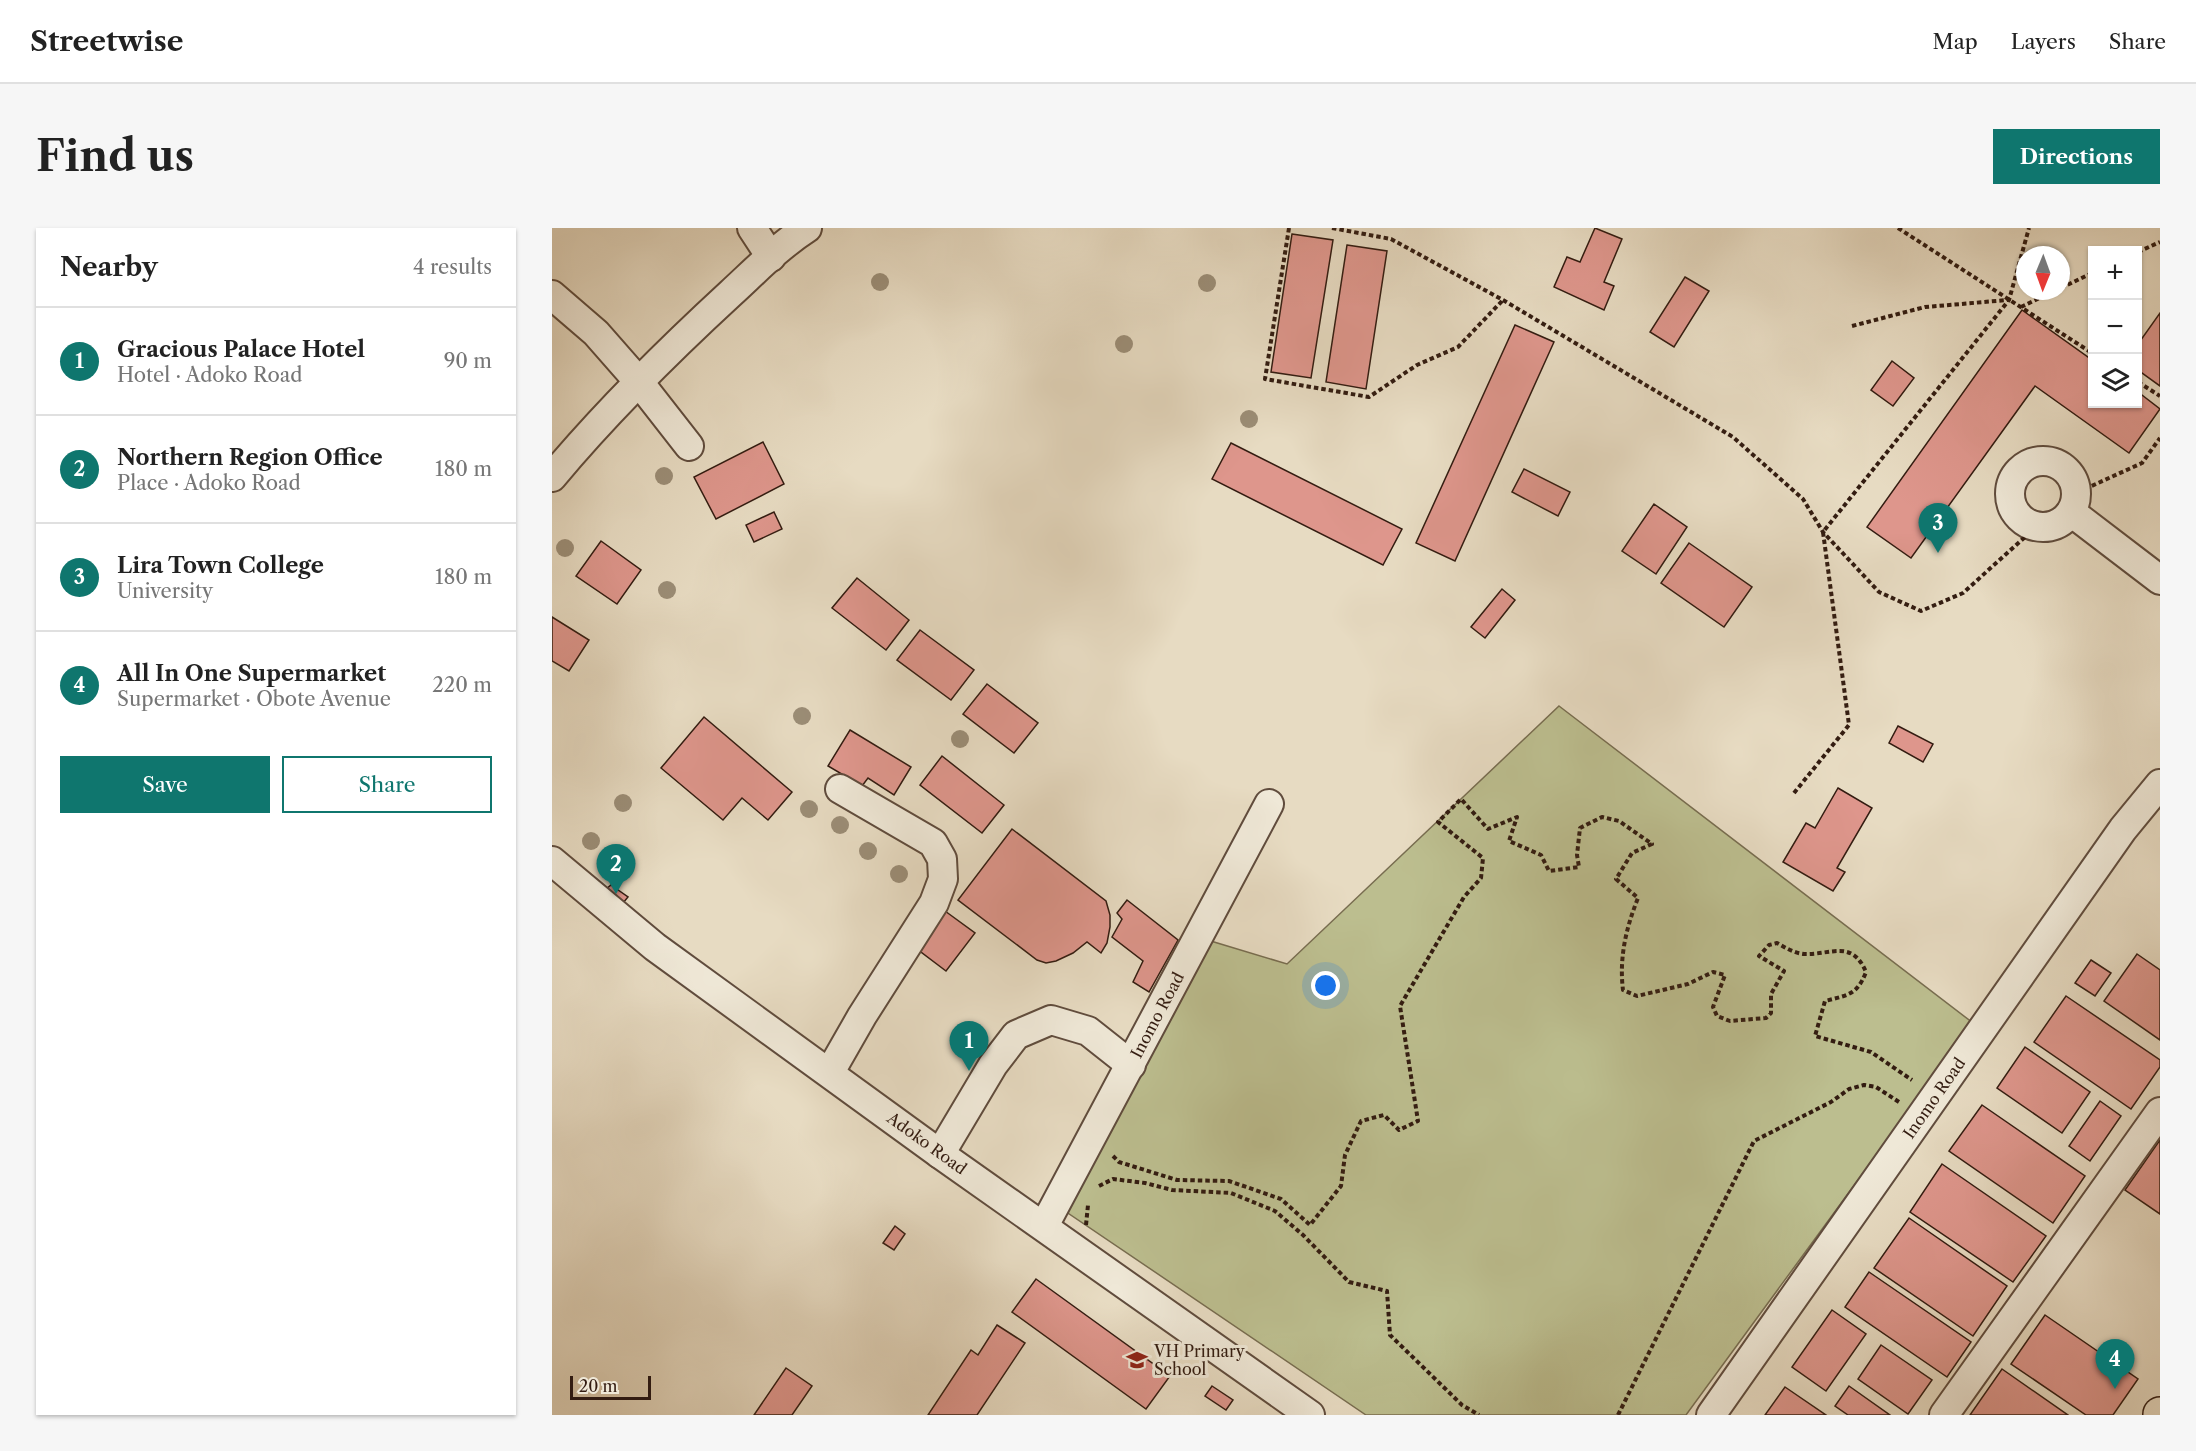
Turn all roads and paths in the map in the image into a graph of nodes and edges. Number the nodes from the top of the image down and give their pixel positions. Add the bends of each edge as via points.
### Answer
1 (752, 228) edge
2 (807, 228) edge
3 (1289, 228) edge
4 (1332, 228) edge
5 (1898, 228) edge
6 (2030, 228) edge
7 (2160, 242) edge
8 (2142, 250) edge
9 (771, 257) junction
10 (2088, 275) edge
11 (2070, 284) edge
12 (552, 295) edge
13 (1503, 300) junction
14 (2009, 300) junction
15 (2035, 300) edge
16 (2020, 307) junction
17 (1852, 326) dead end
18 (2088, 350) edge
19 (639, 382) junction
20 (2142, 385) edge
21 (2160, 396) edge
22 (2160, 438) edge
23 (689, 446) dead end
24 (552, 477) edge
25 (2074, 502) junction
26 (2036, 527) junction
27 (1822, 532) junction
28 (2160, 580) edge
29 (2160, 784) edge
30 (840, 789) dead end
31 (1794, 793) dead end
32 (1269, 804) dead end
33 (552, 861) edge
34 (1131, 1065) junction
35 (830, 1072) junction
36 (1916, 1083) dead end
37 (1902, 1104) dead end
38 (2160, 1112) edge
39 (940, 1154) junction
40 (1111, 1154) dead end
41 (1089, 1190) dead end
42 (1088, 1202) dead end
43 (1077, 1219) dead end
44 (1044, 1226) junction
45 (1310, 1415) edge
46 (1479, 1415) edge
47 (1618, 1415) edge
48 (1711, 1415) edge
49 (1944, 1415) edge

1 - 9 street
2 - 9 street
3 - 13 path via 1265,379 1369,396 1418,365 1458,347
4 - 13 path via 1391,239
5 - 14 path
6 - 14 path
7 - 8 path
9 - 19 street
10 - 11 path
12 - 19 street via 596,333
13 - 27 path via 1732,437 1803,499
14 - 16 path
14 - 17 path via 1925,307
14 - 27 path
15 - 16 path
16 - 18 path
19 - 23 street
19 - 24 street
20 - 21 path
22 - 25 path via 2142,463
25 - 26 street via 2056,525
25 - 26 street via 2074,482 2059,465 2048,461 2026,465 2011,483 2009,494 2017,515
25 - 28 street
26 - 27 path via 1963,593 1922,611 1879,592
27 - 31 path via 1849,725
29 - 48 street, Inomo Road via 2123,829
30 - 35 street via 933,843 942,859 943,879 934,903
32 - 34 street, Inomo Road
33 - 35 street, Adoko Road via 655,947
34 - 39 street via 1088,1031 1051,1020 1016,1035 993,1065
34 - 44 street, Inomo Road
35 - 39 street, Adoko Road
36 - 40 path via 1871,1052 1815,1036 1825,1001 1853,993 1860,986 1866,972 1853,954 1837,950 1804,954 1777,943 1768,945 1759,956 1784,971 1771,994 1772,1012 1766,1018 1731,1021 1716,1016 1713,1007 1725,975 1713,972 1688,984 1637,996 1623,990 1620,968 1627,924 1638,898 1616,879 1632,853 1652,844 1619,821 1602,817 1580,828 1579,867 1549,871 1540,855 1509,842 1517,817 1488,829 1461,799 1438,822 1483,858 1481,878 1464,897 1400,1006 1418,1121 1399,1130 1384,1115 1361,1121 1345,1155 1341,1186 1310,1225 1281,1199 1229,1181 1177,1180 1119,1162
37 - 47 path via 1876,1087 1864,1085 1849,1089 1754,1141
38 - 49 street
39 - 44 street, Adoko Road
41 - 46 path via 1113,1179 1172,1190 1231,1193 1275,1211 1349,1282 1387,1291 1390,1335 1462,1406
42 - 43 path via 1086,1225
44 - 45 street, Adoko Road

